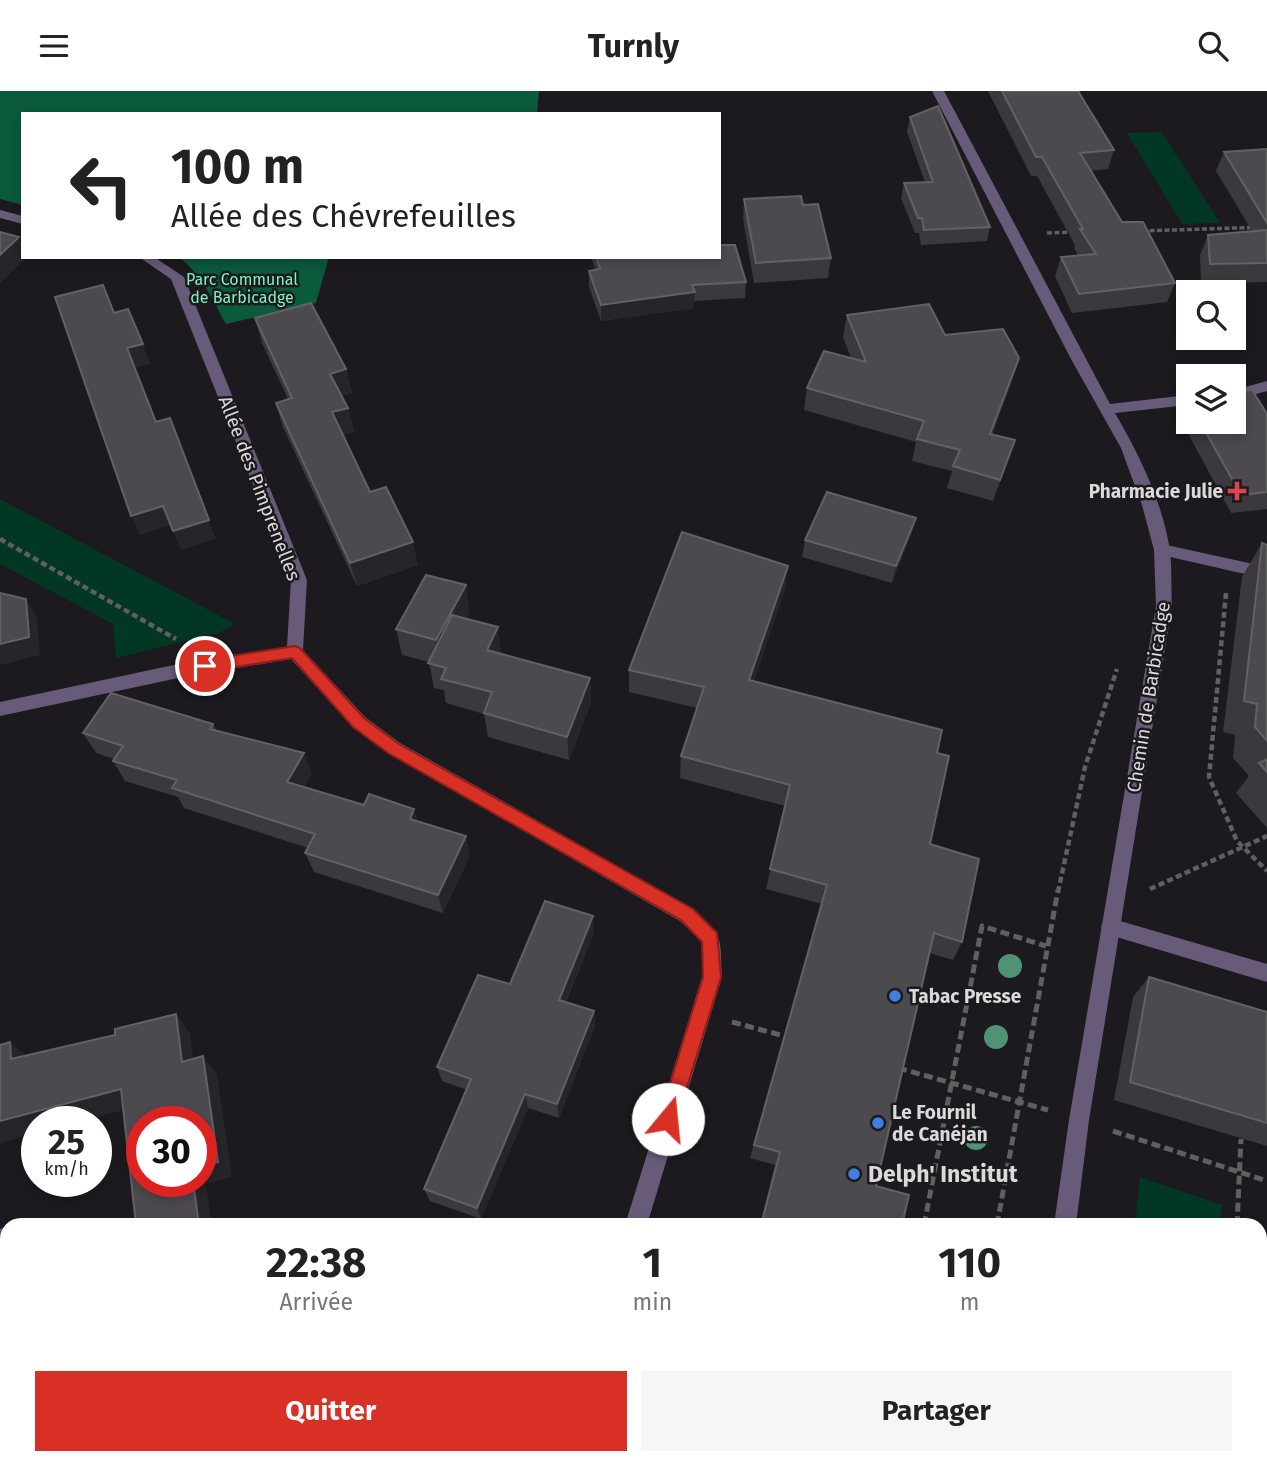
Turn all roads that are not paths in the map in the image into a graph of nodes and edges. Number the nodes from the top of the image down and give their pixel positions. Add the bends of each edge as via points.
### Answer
1 (938, 91) edge
2 (0, 214) edge
3 (21, 219) edge
4 (148, 259) edge
5 (1267, 386) edge
6 (1246, 392) edge
7 (1176, 401) edge
8 (1106, 409) junction
9 (1162, 549) junction
10 (1267, 573) edge
11 (295, 652) junction
12 (0, 709) edge
13 (1110, 927) junction
14 (1267, 973) edge
15 (638, 1218) edge
16 (1066, 1218) edge

1 - 8 street, Chemin de Barbicadge
2 - 3 street
4 - 11 street, Allée des Pimprenelles via 177,277 299,580
5 - 6 street
7 - 8 street
8 - 9 street, Chemin de Barbicadge via 1141,480
9 - 10 street
9 - 13 street, Chemin de Barbicadge via 1164,606
11 - 12 street via 183,670
11 - 15 street via 359,722 394,748 687,915 711,939 712,977
13 - 14 street
13 - 16 street, Chemin de Barbicadge

